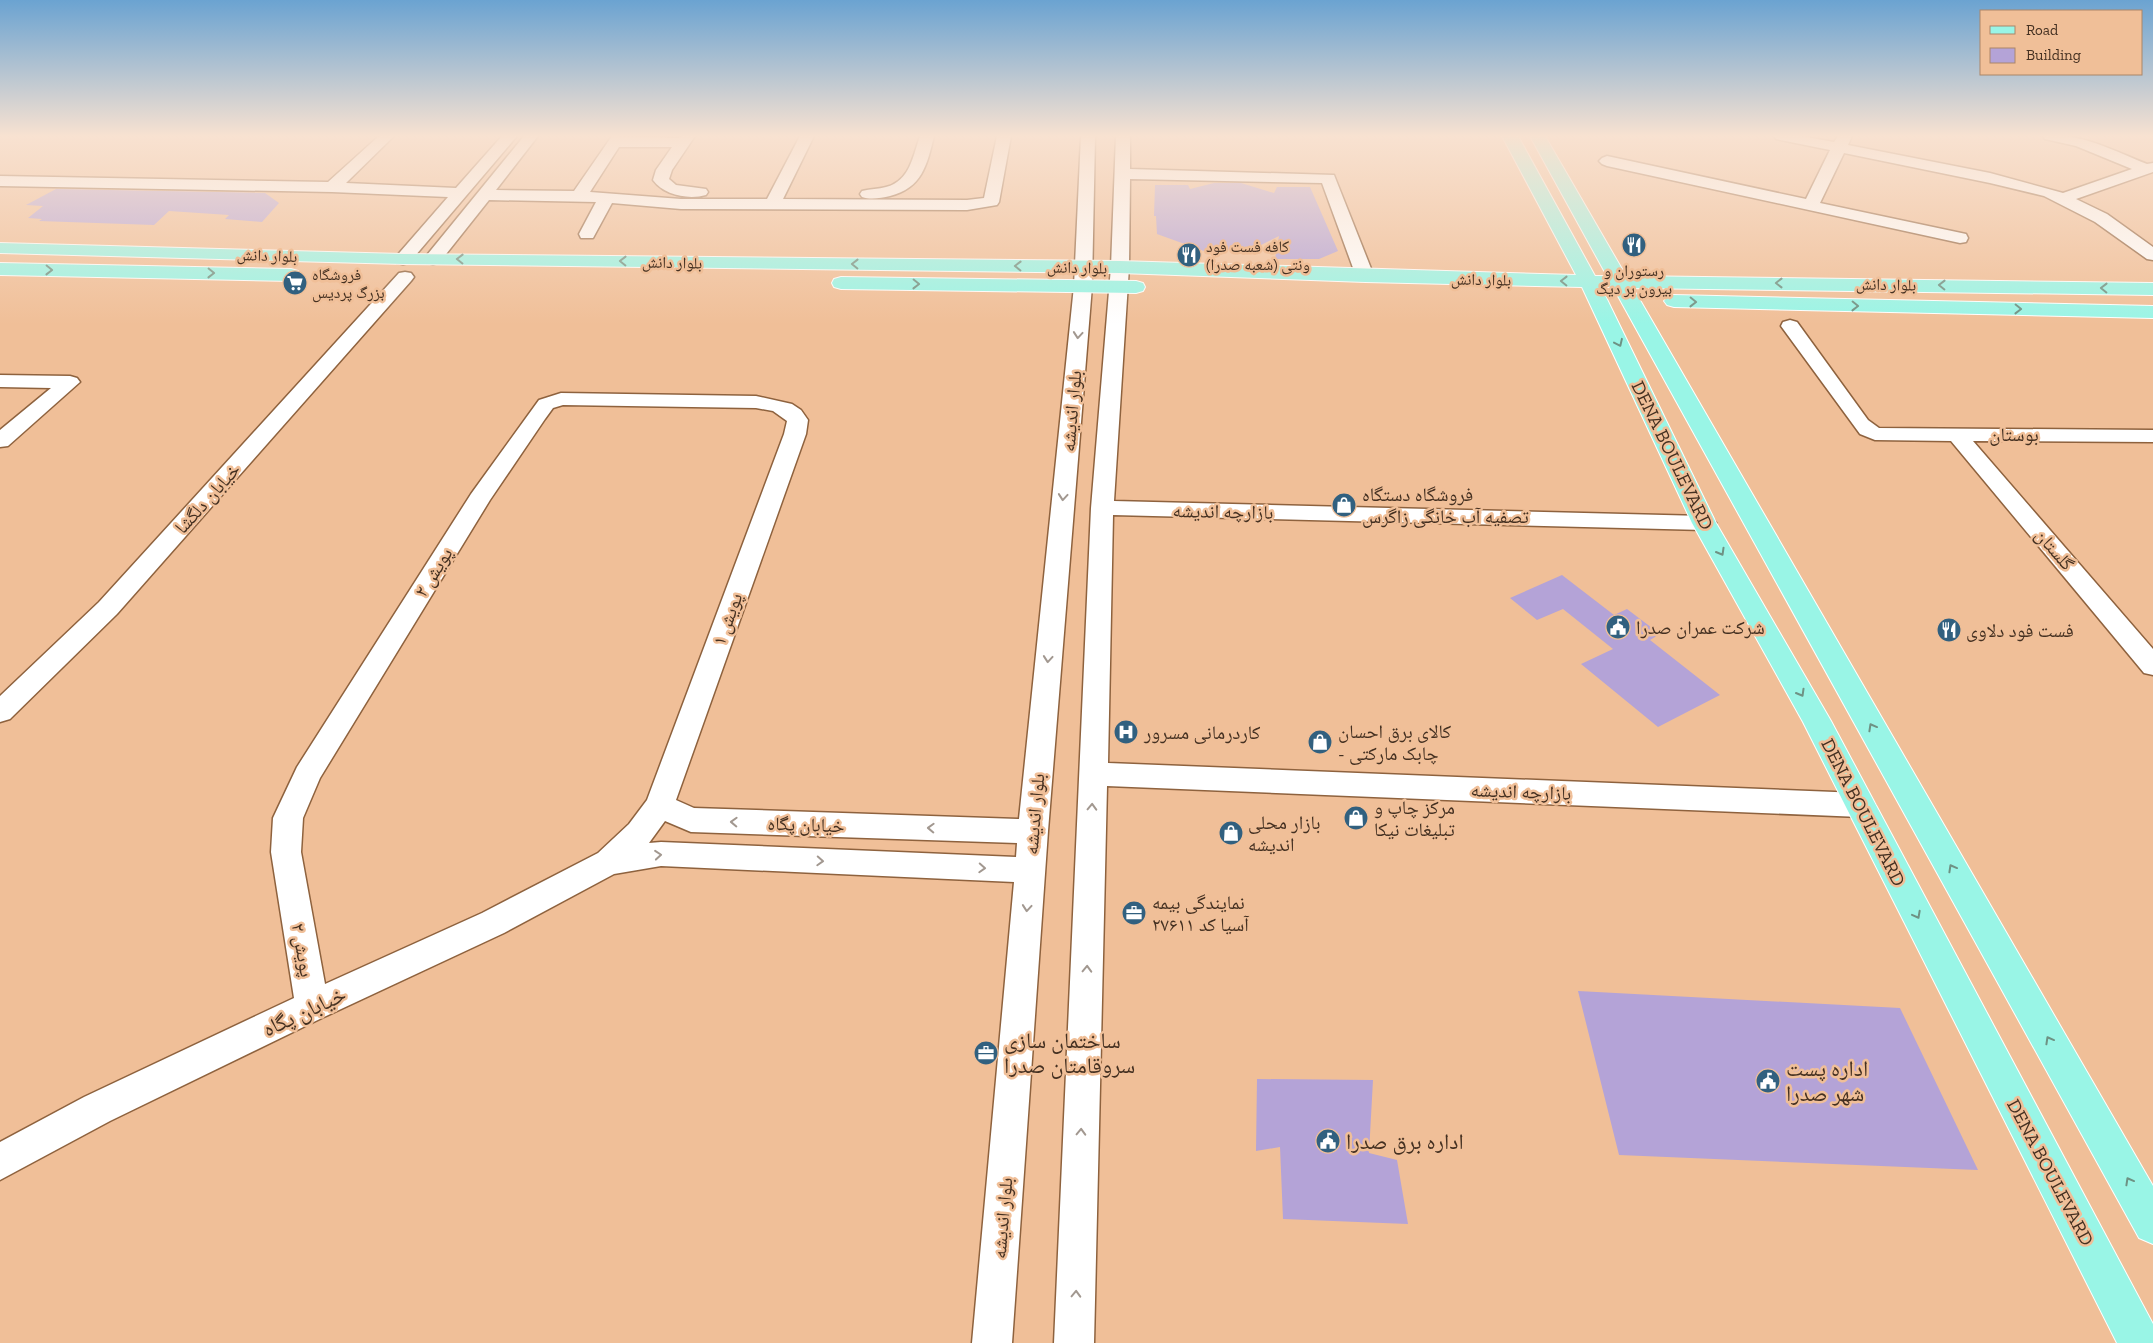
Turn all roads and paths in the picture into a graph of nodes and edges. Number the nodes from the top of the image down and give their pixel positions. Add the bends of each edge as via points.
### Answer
1 (455, 199) edge
2 (482, 199) edge
3 (606, 199) joint
4 (761, 199) edge
5 (799, 199) edge
6 (992, 199) edge
7 (1086, 199) edge
8 (1122, 199) edge
9 (1336, 199) edge
10 (1555, 199) edge
11 (1572, 199) edge
12 (1782, 199) edge
13 (1814, 199) edge
14 (2061, 199) edge
15 (775, 200) junction
16 (1811, 205) junction
17 (424, 234) junction
18 (586, 234) dead end
19 (451, 236) junction
20 (1960, 238) dead end
21 (0, 248) edge
22 (2153, 255) edge
23 (433, 259) junction
24 (0, 269) edge
25 (405, 272) junction
26 (306, 275) dead end
27 (1365, 276) junction
28 (1083, 277) junction
29 (1120, 277) junction
30 (824, 283) dead end
31 (1158, 287) dead end
32 (2153, 289) edge
33 (1351, 294) dead end
34 (1624, 294) junction
35 (2153, 312) edge
36 (1790, 326) dead end
37 (0, 381) edge
38 (795, 434) joint
39 (1875, 434) joint
40 (1956, 434) junction
41 (2153, 436) edge
42 (0, 441) edge
43 (1102, 508) junction
44 (1704, 523) junction
45 (2153, 666) edge
46 (0, 712) edge
47 (1093, 774) junction
48 (660, 805) junction
49 (1860, 805) junction
50 (1033, 831) junction
51 (610, 862) junction
52 (1030, 870) junction
53 (312, 1006) junction
54 (0, 1162) edge
55 (2153, 1224) edge
56 (992, 1343) edge
57 (1074, 1343) edge
58 (2140, 1343) edge

1 - 17 street, خیابان دلگشا
2 - 19 street
3 - 15 street via 681,204
3 - 18 street
4 - 15 street
5 - 15 street
6 - 15 street via 991,202 967,206
7 - 28 street, بلوار اندیشه
8 - 29 street, بلوار اندیشه
9 - 27 street
10 - 34 main road
11 - 34 main road
12 - 16 street
13 - 16 street
14 - 22 street via 2101,218
16 - 20 street
17 - 19 street via 424,241 430,242
17 - 25 street, خیابان دلگشا
19 - 23 street
21 - 25 main road, بلوار دانش
23 - 25 main road, بلوار دانش
28 -> 23 main road, بلوار دانش
24 -> 26 main road, بلوار دانش
25 - 46 street, خیابان دلگشا via 108,608
27 - 29 main road, بلوار دانش
34 -> 27 main road, بلوار دانش
28 - 29 main road, بلوار دانش
30 -> 28 main road, بلوار دانش
28 -> 50 street, بلوار اندیشه
29 - 31 main road, بلوار دانش
29 - 43 street, بلوار اندیشه
32 -> 34 main road, بلوار دانش
33 - 34 main road, بلوار دانش
34 -> 35 main road, بلوار دانش
34 -> 44 main road, DENA BOULEVARD
55 -> 34 main road, DENA BOULEVARD
36 - 39 street via 1861,424
37 - 42 street via 70,382
38 - 48 street, پویش ۱
38 - 53 street, پویش ۲ via 798,420 789,409 756,402 561,398 546,404 479,499 307,775 288,818 286,852
39 - 40 street, بوستان
40 - 41 street, بوستان
40 - 45 street, گلستان
43 - 44 street, بازارچه اندیشه
43 - 47 street, بلوار اندیشه
44 -> 49 main road, DENA BOULEVARD
47 - 49 street, بازارچه اندیشه
57 -> 47 street, بلوار اندیشه
50 -> 48 street, خیابان پگاه via 691,820
48 - 51 street, خیابان پگاه via 640,833
49 -> 58 main road, DENA BOULEVARD
50 - 52 street, بلوار اندیشه
51 -> 52 street, خیابان پگاه via 660,854
51 - 53 street, خیابان پگاه via 493,923
52 -> 56 street, بلوار اندیشه
53 - 54 street, خیابان پگاه via 97,1110

